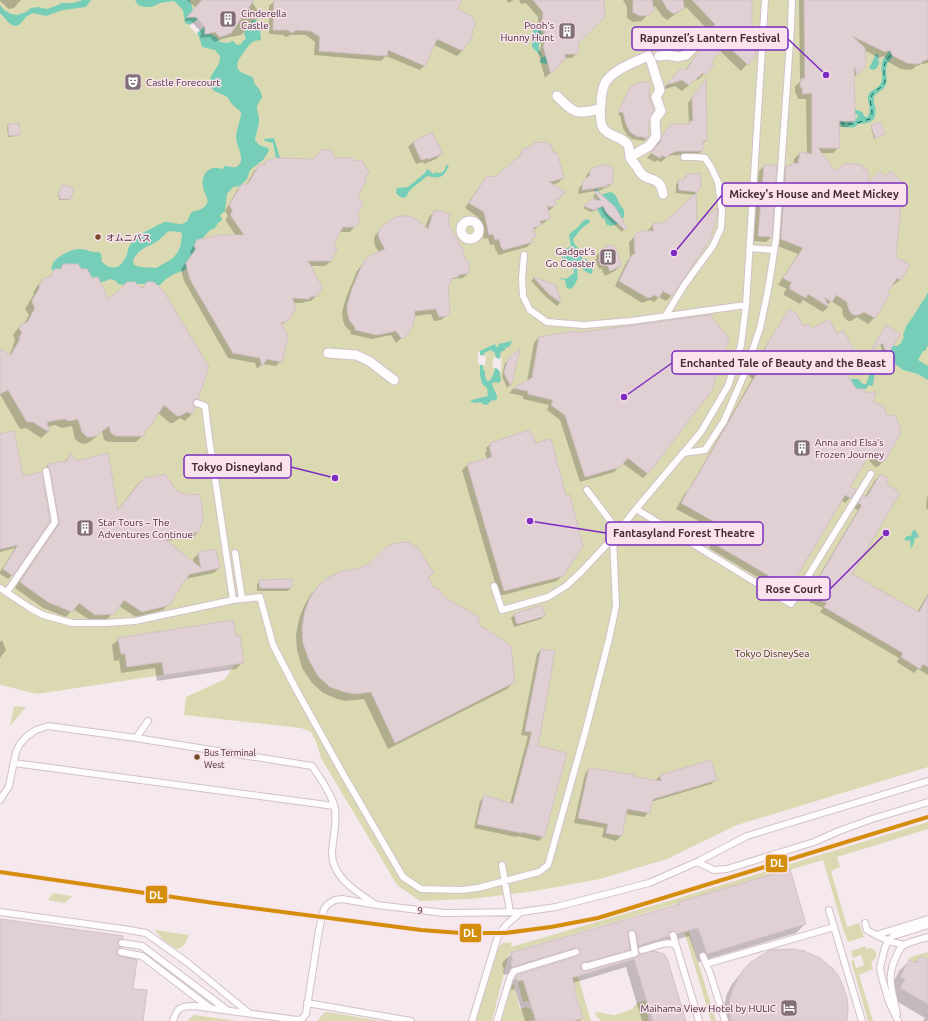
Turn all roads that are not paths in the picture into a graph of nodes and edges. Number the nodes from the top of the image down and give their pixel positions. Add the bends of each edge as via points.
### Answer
1 (765, 0) edge
2 (792, 0) edge
3 (692, 40) dead end
4 (659, 56) dead end
5 (557, 96) dead end
6 (600, 109) junction
7 (630, 157) junction
8 (684, 157) dead end
9 (663, 194) dead end
10 (750, 248) junction
11 (774, 250) junction
12 (524, 254) dead end
13 (746, 305) junction
14 (666, 315) junction
15 (328, 353) dead end
16 (394, 380) dead end
17 (197, 403) dead end
18 (683, 453) junction
19 (46, 471) dead end
20 (871, 474) dead end
21 (587, 490) dead end
22 (636, 509) junction
23 (618, 532) junction
24 (612, 538) junction
25 (235, 552) dead end
26 (494, 586) dead end
27 (0, 589) edge
28 (7, 592) junction
29 (242, 599) junction
30 (233, 600) junction
31 (148, 721) dead end
32 (136, 738) junction
33 (14, 763) junction
34 (928, 781) edge
35 (0, 800) edge
36 (928, 802) edge
37 (334, 806) junction
38 (697, 862) junction
39 (502, 866) dead end
40 (505, 881) junction
41 (377, 905) junction
42 (829, 910) dead end
43 (0, 912) edge
44 (510, 912) junction
45 (521, 912) junction
46 (928, 919) edge
47 (865, 923) dead end
48 (928, 925) edge
49 (834, 927) junction
50 (632, 934) dead end
51 (673, 935) dead end
52 (876, 935) junction
53 (928, 937) edge
54 (889, 940) junction
55 (122, 943) dead end
56 (904, 945) junction
57 (642, 950) dead end
58 (677, 950) junction
59 (121, 952) dead end
60 (576, 952) dead end
61 (703, 956) dead end
62 (706, 964) junction
63 (585, 966) dead end
64 (307, 1003) junction
65 (211, 1008) junction
66 (228, 1011) junction
67 (250, 1014) junction
68 (174, 1021) edge
69 (412, 1021) edge
70 (472, 1021) edge
71 (497, 1021) edge
72 (699, 1021) edge
73 (725, 1021) edge
74 (862, 1021) edge
75 (898, 1021) edge

1 - 10 lane
2 - 11 lane
3 - 4 street via 692,49 686,55
5 - 6 street via 572,111 580,113
6 - 7 street via 603,127 628,145
6 - 7 street via 605,82 627,65 648,56 660,90 656,97 661,111 655,119 656,137 649,146
7 - 9 street via 640,173 658,182
8 - 14 lane via 705,158 711,167 718,182 722,210 721,228 713,246
10 - 11 lane
10 - 13 lane
11 - 18 lane via 760,328 746,370 724,421 704,450
12 - 14 lane via 523,296 530,310 547,322 584,326
13 - 14 lane
13 - 18 lane via 742,345 728,386 701,432
15 - 16 street via 356,355 369,361
17 - 30 lane via 205,406
18 - 22 lane
19 - 28 lane via 55,522
20 - 22 lane via 791,604
21 - 23 lane
22 - 23 lane
23 - 24 lane
24 - 26 lane via 566,586 548,597 502,610
24 - 40 lane via 616,606 585,733 548,865 539,872
25 - 29 lane
27 - 28 lane
28 - 30 lane via 43,615 72,623 106,624 135,621
29 - 30 lane
29 - 40 lane via 260,597 273,646 403,876 421,889 461,890
31 - 32 lane
32 - 33 lane via 48,726 27,736 16,752
32 - 37 lane via 312,766
33 - 35 lane via 9,786
33 - 37 lane
34 - 38 lane, 9 via 747,836
36 - 38 lane via 727,869 714,870
37 - 41 lane via 336,818 332,854 335,866 351,888
38 - 45 lane, 9 via 649,883 556,907
39 - 40 lane
40 - 44 lane
41 - 44 lane, 9 via 444,913
41 - 64 lane, 9 via 342,899 327,904 320,925
42 - 49 lane
43 - 67 lane via 146,933
44 - 45 lane, 9
45 - 70 lane via 498,936
46 - 52 lane
47 - 52 lane via 867,930
48 - 54 lane via 893,936
49 - 62 lane
49 - 74 lane
50 - 63 lane via 635,953
51 - 58 lane
52 - 54 lane
53 - 56 lane
54 - 56 lane
54 - 75 lane via 880,968 889,1002
55 - 66 lane via 142,946
56 - 75 lane via 899,950 890,974
57 - 58 lane via 671,943
58 - 72 lane
59 - 65 lane via 142,956
60 - 71 lane via 514,971
61 - 62 lane
62 - 73 lane
64 - 67 lane via 306,1014 297,1020
64 - 69 lane
65 - 66 lane
65 - 68 lane via 179,1008
66 - 67 lane

